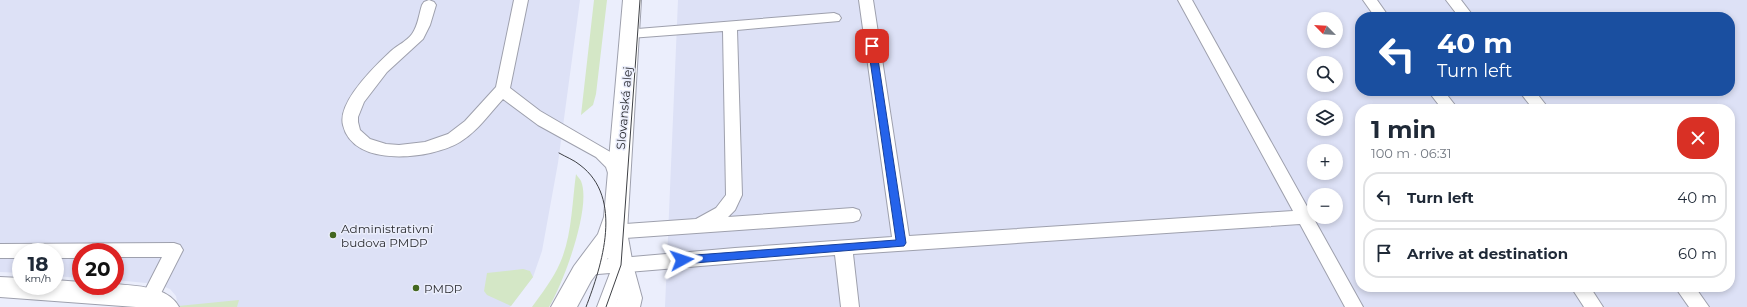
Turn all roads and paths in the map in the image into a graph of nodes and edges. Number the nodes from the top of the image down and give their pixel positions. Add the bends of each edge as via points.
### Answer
1 (521, 0) edge
2 (632, 0) edge
3 (866, 0) edge
4 (1185, 0) edge
5 (1370, 0) edge
6 (1453, 0) edge
7 (429, 5) dead end
8 (1378, 12) edge
9 (1463, 12) edge
10 (834, 18) dead end
11 (730, 26) junction
12 (630, 33) junction
13 (502, 89) junction
14 (1440, 96) edge
15 (1530, 96) edge
16 (1446, 104) edge
17 (1537, 104) edge
18 (618, 181) junction
19 (853, 215) dead end
20 (1304, 217) junction
21 (614, 227) junction
22 (692, 227) junction
23 (901, 243) junction
24 (843, 247) junction
25 (0, 251) edge
26 (621, 265) junction
27 (586, 268) junction
28 (0, 287) edge
29 (1584, 292) edge
30 (1688, 292) edge
31 (34, 299) edge
32 (158, 303) edge
33 (564, 307) edge
34 (606, 307) edge
35 (627, 307) edge
36 (850, 307) edge
37 (1354, 307) edge
38 (1594, 307) edge
39 (1700, 307) edge

1 - 13 lane
2 - 12 main road, Slovanská alej
3 - 23 lane
4 - 20 lane
5 - 8 lane
6 - 9 lane
7 - 13 lane via 418,36 384,66 354,107 350,125 359,139 384,150 425,149 464,133
10 - 11 lane
11 - 12 lane
11 - 22 lane via 734,195 722,213
12 - 18 main road, Slovanská alej
13 - 18 lane via 523,108 610,160
14 - 16 lane
15 - 17 lane
18 - 21 main road, Slovanská alej
19 - 22 lane
20 - 23 lane
20 - 37 lane
21 - 22 lane
21 - 26 main road, Slovanská alej
21 - 27 main road, Slovanská alej via 604,247
23 - 24 lane
24 - 26 lane
24 - 36 lane
25 - 32 lane via 174,250
26 - 27 lane
26 - 34 lane
26 - 35 main road, Slovanská alej via 630,298
27 - 33 main road, Slovanská alej
28 - 31 main road
29 - 38 lane
30 - 39 lane
31 - 32 main road via 133,296

